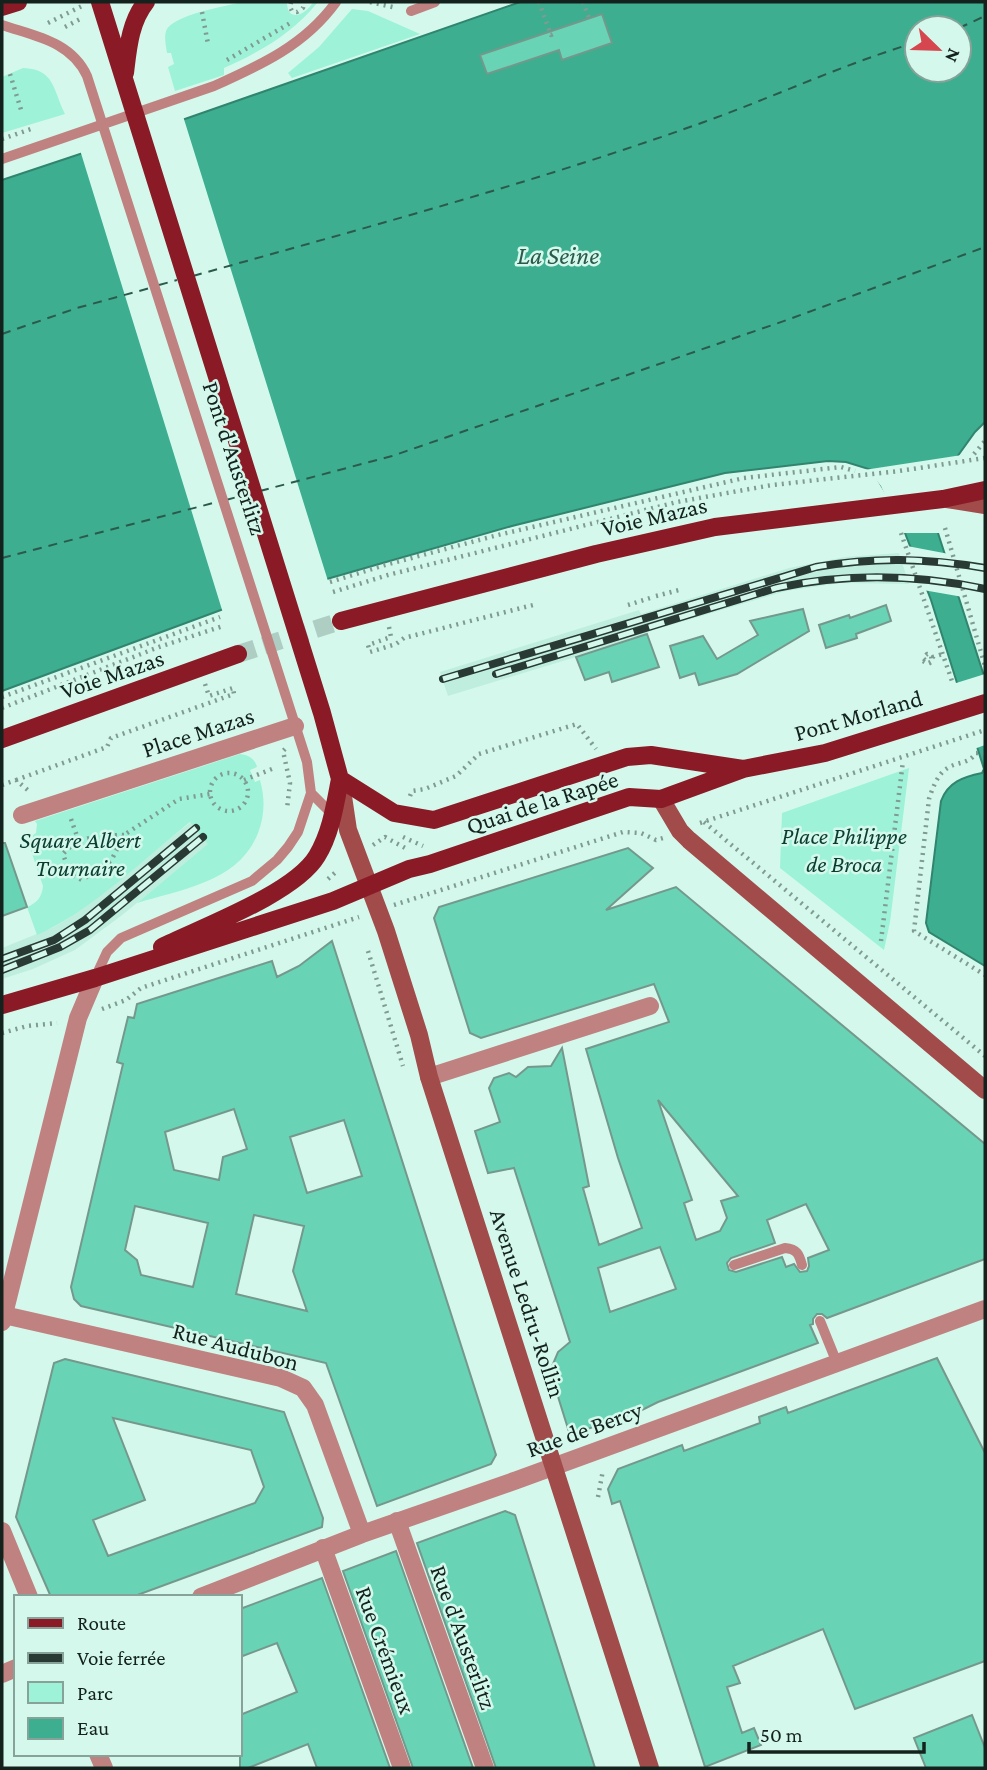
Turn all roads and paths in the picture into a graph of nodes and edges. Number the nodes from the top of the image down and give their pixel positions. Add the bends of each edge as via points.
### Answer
1 (100, 2) edge
2 (146, 2) edge
3 (291, 2) edge
4 (304, 2) edge
5 (336, 2) edge
6 (370, 2) edge
7 (435, 2) edge
8 (538, 2) edge
9 (583, 2) edge
10 (75, 9) dead end
11 (411, 11) joint
12 (202, 12) dead end
13 (306, 15) dead end
14 (589, 18) dead end
15 (80, 19) dead end
16 (51, 21) dead end
17 (2, 25) edge
18 (65, 27) dead end
19 (553, 34) dead end
20 (208, 44) dead end
21 (221, 63) dead end
22 (10, 74) dead end
23 (124, 80) junction
24 (22, 113) dead end
25 (2, 159) edge
26 (985, 441) edge
27 (974, 454) dead end
28 (985, 458) edge
29 (855, 471) dead end
30 (985, 490) edge
31 (943, 499) junction
32 (985, 505) edge
33 (945, 528) dead end
34 (901, 533) dead end
35 (330, 582) dead end
36 (679, 590) dead end
37 (333, 592) dead end
38 (537, 604) dead end
39 (628, 605) dead end
40 (220, 617) dead end
41 (341, 621) tunnel mouth
42 (223, 626) dead end
43 (391, 637) dead end
44 (238, 654) tunnel mouth
45 (943, 654) junction
46 (923, 661) dead end
47 (985, 666) edge
48 (953, 684) dead end
49 (2, 696) edge
50 (209, 696) dead end
51 (985, 703) edge
52 (2, 708) edge
53 (295, 725) junction
54 (985, 730) edge
55 (2, 739) edge
56 (598, 751) dead end
57 (985, 752) edge
58 (903, 761) dead end
59 (272, 769) dead end
60 (743, 769) junction
61 (340, 779) junction
62 (16, 780) junction
63 (244, 780) junction
64 (2, 785) edge
65 (35, 792) dead end
66 (311, 793) junction
67 (210, 794) junction
68 (410, 797) dead end
69 (661, 799) junction
70 (22, 815) dead end
71 (333, 815) junction
72 (291, 819) dead end
73 (348, 830) junction
74 (124, 835) junction
75 (400, 836) dead end
76 (659, 840) dead end
77 (426, 848) dead end
78 (361, 852) junction
79 (412, 853) dead end
80 (337, 871) dead end
81 (329, 885) dead end
82 (369, 886) junction
83 (400, 903) dead end
84 (362, 916) dead end
85 (881, 941) dead end
86 (985, 975) edge
87 (95, 978) junction
88 (126, 1000) dead end
89 (2, 1005) edge
90 (650, 1006) dead end
91 (43, 1026) dead end
92 (2, 1032) edge
93 (985, 1056) edge
94 (429, 1077) junction
95 (985, 1090) edge
96 (734, 1265) dead end
97 (802, 1265) dead end
98 (985, 1309) edge
99 (2, 1317) edge
100 (820, 1321) dead end
101 (836, 1363) junction
102 (554, 1466) junction
103 (614, 1466) dead end
104 (597, 1497) dead end
105 (397, 1521) junction
106 (2, 1531) edge
107 (362, 1534) junction
108 (323, 1548) junction
109 (28, 1595) edge
110 (206, 1595) edge
111 (402, 1768) edge
112 (485, 1768) edge
113 (650, 1768) edge

1 - 23 main road, Pont d'Austerlitz
2 - 23 main road via 129,41
3 - 4 path via 292,11 297,12
5 - 25 lane via 308,35 274,58 215,86
6 - 11 path
7 - 11 lane
8 - 19 path
9 - 14 path
10 - 16 path
12 - 20 path
13 - 21 path
15 - 18 path
17 - 53 lane, Pont d'Austerlitz via 65,48 83,68
22 - 24 path
23 - 61 main road, Pont d'Austerlitz
26 - 27 path
28 - 37 path, Voie Mazas via 677,502
29 - 35 path via 841,467 744,478 498,535
30 - 31 main road
31 - 32 main road, Voie Mazas
31 - 41 main road, Voie Mazas via 715,527
33 - 47 path
34 - 45 path
36 - 39 path
38 - 43 path via 404,638 370,652 368,645
40 - 49 path
42 - 52 path, Voie Mazas
44 - 55 main road, Voie Mazas
45 - 46 path via 931,662 924,661 927,654 932,658 928,664
45 - 48 path
50 - 62 path via 233,688 234,694 111,738 107,747
51 - 60 main road, Pont Morland via 825,753
53 - 66 lane, Pont d'Austerlitz
53 - 70 street, Place Mazas
53 - 72 path, Place Mazas via 283,751
54 - 93 path via 703,822
56 - 68 path via 577,723 479,754 456,776 412,791
57 - 86 path via 975,752 970,761 945,769 934,784 914,931
58 - 85 path
59 - 63 path
60 - 61 main road, Quai de la Rapée via 651,755 626,757 433,820 394,813
60 - 69 main road, Quai de la Rapée
61 - 71 main road, Quai de la Rapée
61 - 73 main road, Pont d'Austerlitz
62 - 64 path
62 - 65 path
63 - 67 path via 224,774 215,779
63 - 67 path via 247,799 233,811 215,806
66 - 71 lane, Pont d'Austerlitz
66 - 87 lane via 298,832 277,860 252,880 121,938 107,952
67 - 74 path via 179,799
69 - 82 main road, Quai de la Rapée via 629,797
69 - 95 main road via 689,840
71 - 73 lane, Pont d'Austerlitz
71 - 87 main road, Quai de la Rapée via 318,855 294,881
73 - 78 main road, Pont d'Austerlitz
74 - 74 path via 99,835 72,844 63,854 70,874 82,880 111,862
75 - 77 path
76 - 83 path via 623,832
78 - 79 path via 385,837
78 - 82 main road, Avenue Ledru-Rollin
80 - 81 path via 328,877
82 - 87 main road, Quai de la Rapée
82 - 94 main road, Avenue Ledru-Rollin
84 - 88 path via 141,988
87 - 89 main road, Quai de la Rapée
87 - 99 street via 78,1018
90 - 94 street
91 - 92 path
94 - 102 main road, Avenue Ledru-Rollin
96 - 97 lane via 793,1248
98 - 101 street, Rue de Bercy
99 - 107 street, Rue Audubon via 292,1381 315,1405
100 - 101 lane
101 - 102 street, Rue de Bercy
102 - 105 street, Rue de Bercy
102 - 113 main road, Avenue Ledru-Rollin
103 - 104 path via 603,1470
105 - 107 street, Rue de Bercy
105 - 112 street, Rue d'Austerlitz
106 - 109 street
107 - 108 street, Rue de Bercy
108 - 110 street, Rue de Bercy
108 - 111 street, Rue Crémieux

